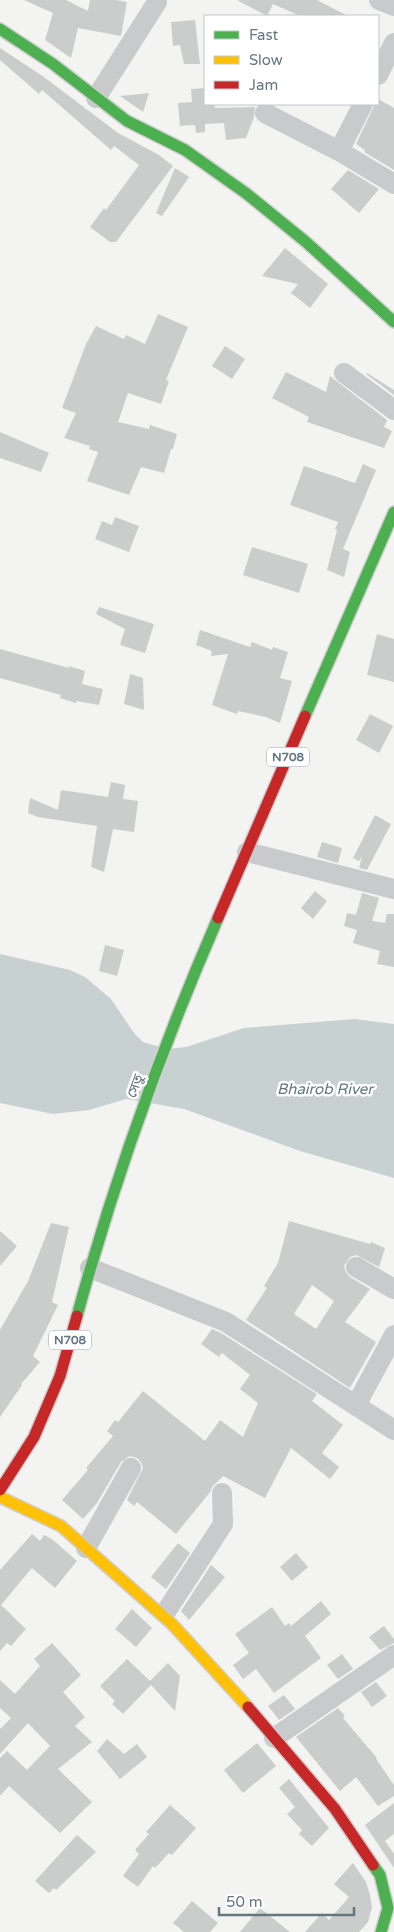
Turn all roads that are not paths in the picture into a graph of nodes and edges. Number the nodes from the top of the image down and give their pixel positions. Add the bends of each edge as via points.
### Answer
1 (379, 0) edge
2 (157, 2) dead end
3 (394, 6) edge
4 (0, 29) edge
5 (394, 43) edge
6 (379, 73) edge
7 (96, 98) junction
8 (362, 105) edge
9 (265, 113) dead end
10 (339, 150) junction
11 (394, 184) edge
12 (394, 322) edge
13 (344, 373) dead end
14 (394, 410) edge
15 (394, 512) edge
16 (247, 852) junction
17 (394, 889) edge
18 (356, 1267) dead end
19 (90, 1268) junction
20 (394, 1289) edge
21 (394, 1335) edge
22 (356, 1405) junction
23 (394, 1430) edge
24 (131, 1468) dead end
25 (0, 1490) edge
26 (222, 1493) dead end
27 (0, 1497) edge
28 (86, 1548) junction
29 (167, 1610) dead end
30 (394, 1655) edge
31 (274, 1738) junction
32 (391, 1905) edge
33 (381, 1932) edge

1 - 3 street
2 - 7 street
4 - 7 main road via 53,64
5 - 6 street
7 - 12 main road via 127,121 186,150 247,194 306,242
8 - 10 street
9 - 10 street
10 - 11 street
13 - 14 street
15 - 16 main road, N708
16 - 17 street
16 - 19 main road, সেতু / N708 via 182,1001 117,1181
18 - 20 street
19 - 22 street via 226,1322
19 - 25 main road, N708 via 60,1376 34,1437
21 - 22 street
22 - 23 street
24 - 28 street
26 - 29 street via 223,1524
27 - 28 main road via 61,1526
28 - 31 main road via 172,1624
30 - 31 street
31 - 32 main road via 334,1809 380,1875
32 - 33 main road

